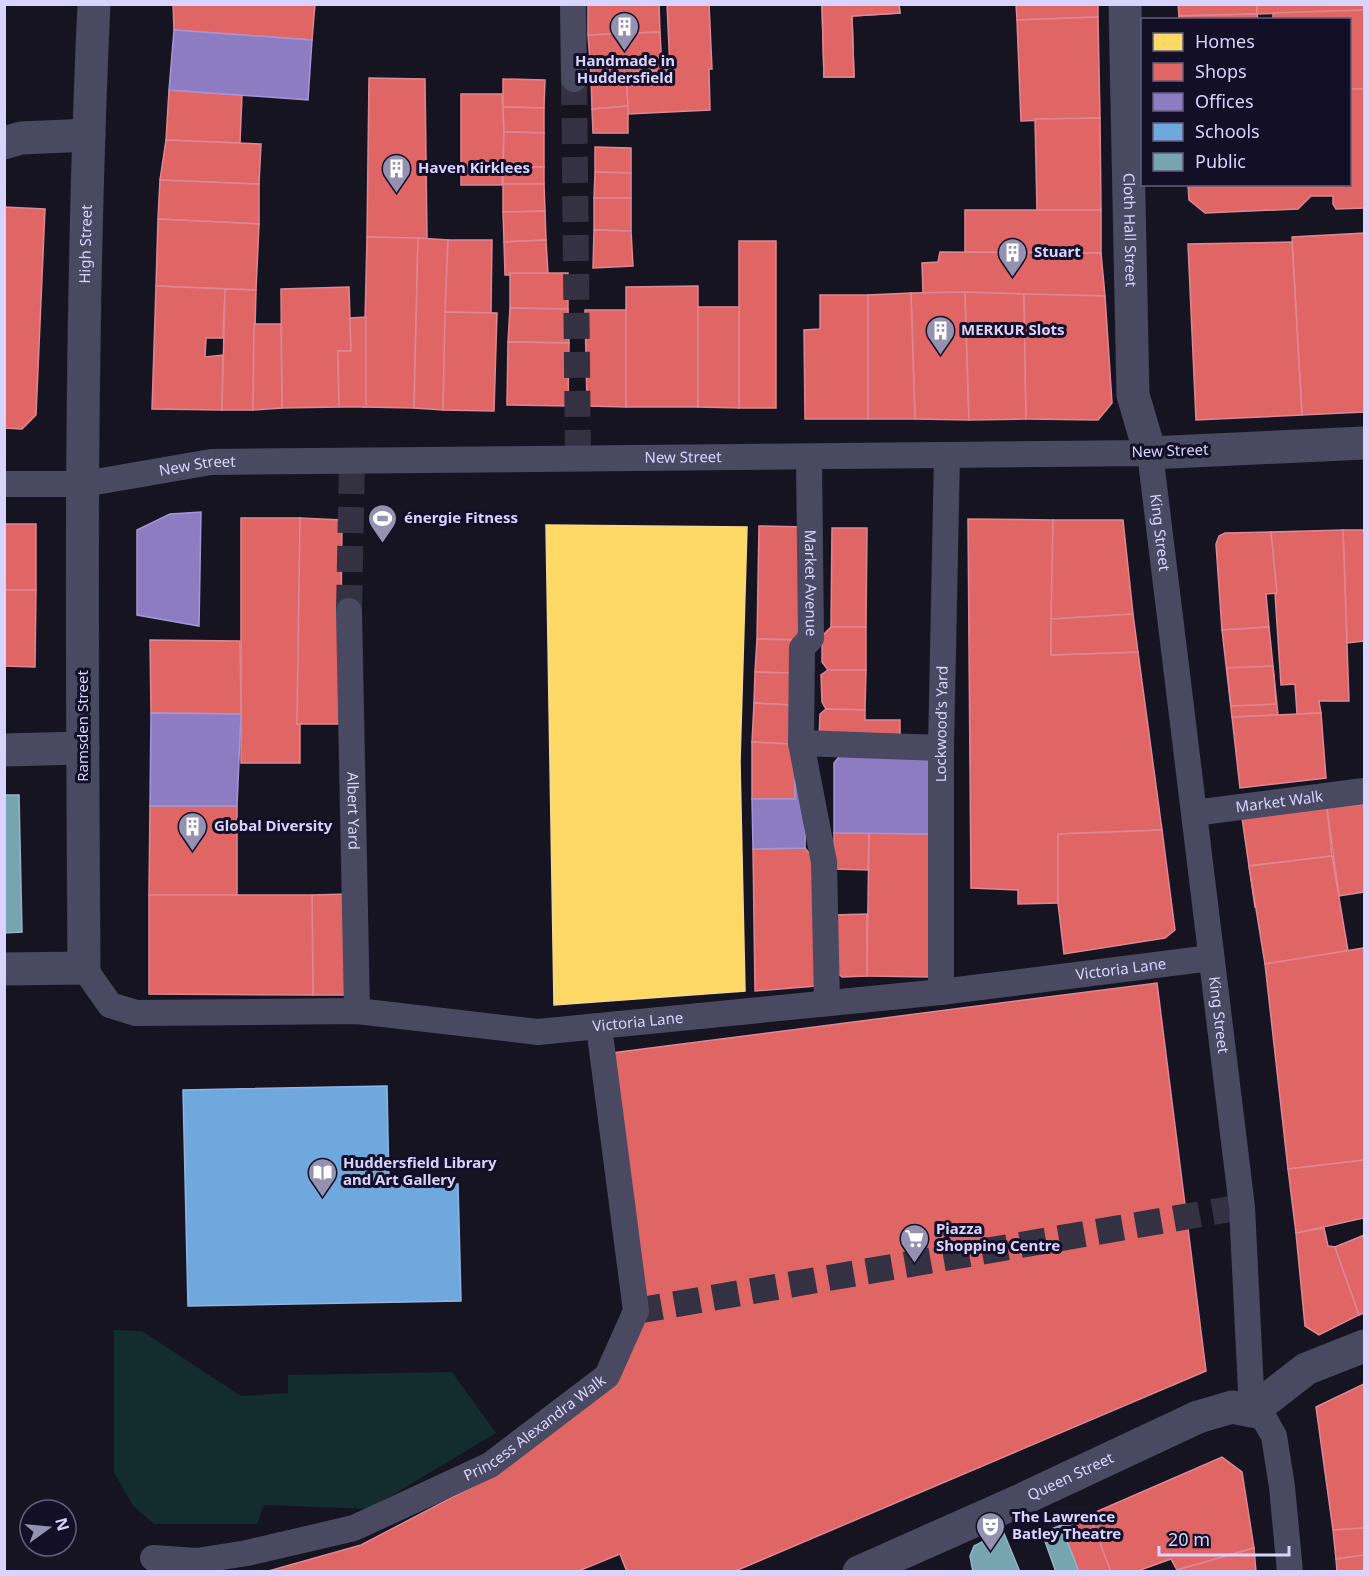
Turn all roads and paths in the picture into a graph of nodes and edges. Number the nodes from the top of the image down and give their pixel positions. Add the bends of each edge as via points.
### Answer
1 (94, 4) edge
2 (573, 4) edge
3 (1125, 4) edge
4 (574, 79) tunnel mouth
5 (89, 135) junction
6 (4, 142) edge
7 (1365, 443) edge
8 (1150, 453) junction
9 (947, 455) junction
10 (809, 457) junction
11 (4, 484) edge
12 (84, 484) junction
13 (349, 611) tunnel mouth
14 (801, 743) junction
15 (83, 748) junction
16 (941, 748) junction
17 (4, 750) edge
18 (1365, 791) edge
19 (1194, 813) junction
20 (1211, 958) junction
21 (84, 968) junction
22 (4, 969) edge
23 (941, 992) junction
24 (827, 1003) junction
25 (357, 1011) junction
26 (599, 1027) junction
27 (1365, 1346) edge
28 (1252, 1411) junction
29 (153, 1558) dead end
30 (859, 1572) edge
31 (1290, 1572) edge

1 - 5 street, High Street
2 - 4 street
3 - 8 street, Cloth Hall Street via 1133,395
5 - 6 street
5 - 12 street, High Street
7 - 8 street, New Street
8 - 9 street, New Street
8 - 19 street, King Street
9 - 10 street, New Street
9 - 16 street, Lockwood's Yard
10 - 12 street, New Street via 211,462
10 - 14 street, Market Avenue via 811,638 802,648
11 - 12 street, New Street
12 - 15 street, Ramsden Street
13 - 25 street, Albert Yard
14 - 16 street
14 - 24 street, Market Avenue via 824,862
15 - 17 street
15 - 21 street, Ramsden Street
16 - 23 street, Lockwood's Yard
18 - 19 street, Market Walk
19 - 20 street, King Street
20 - 23 street, Victoria Lane
20 - 28 street, King Street via 1242,1207
21 - 22 street
21 - 25 street, Victoria Lane via 110,1005 136,1013
23 - 24 street, Victoria Lane
24 - 26 street, Victoria Lane
25 - 26 street, Victoria Lane via 537,1032
26 - 29 street, Princess Alexandra Walk via 636,1311 607,1376 490,1465 354,1528 207,1559
27 - 28 street via 1306,1369
28 - 30 street, Queen Street via 1232,1407 1198,1417
28 - 31 street via 1265,1420 1274,1436

